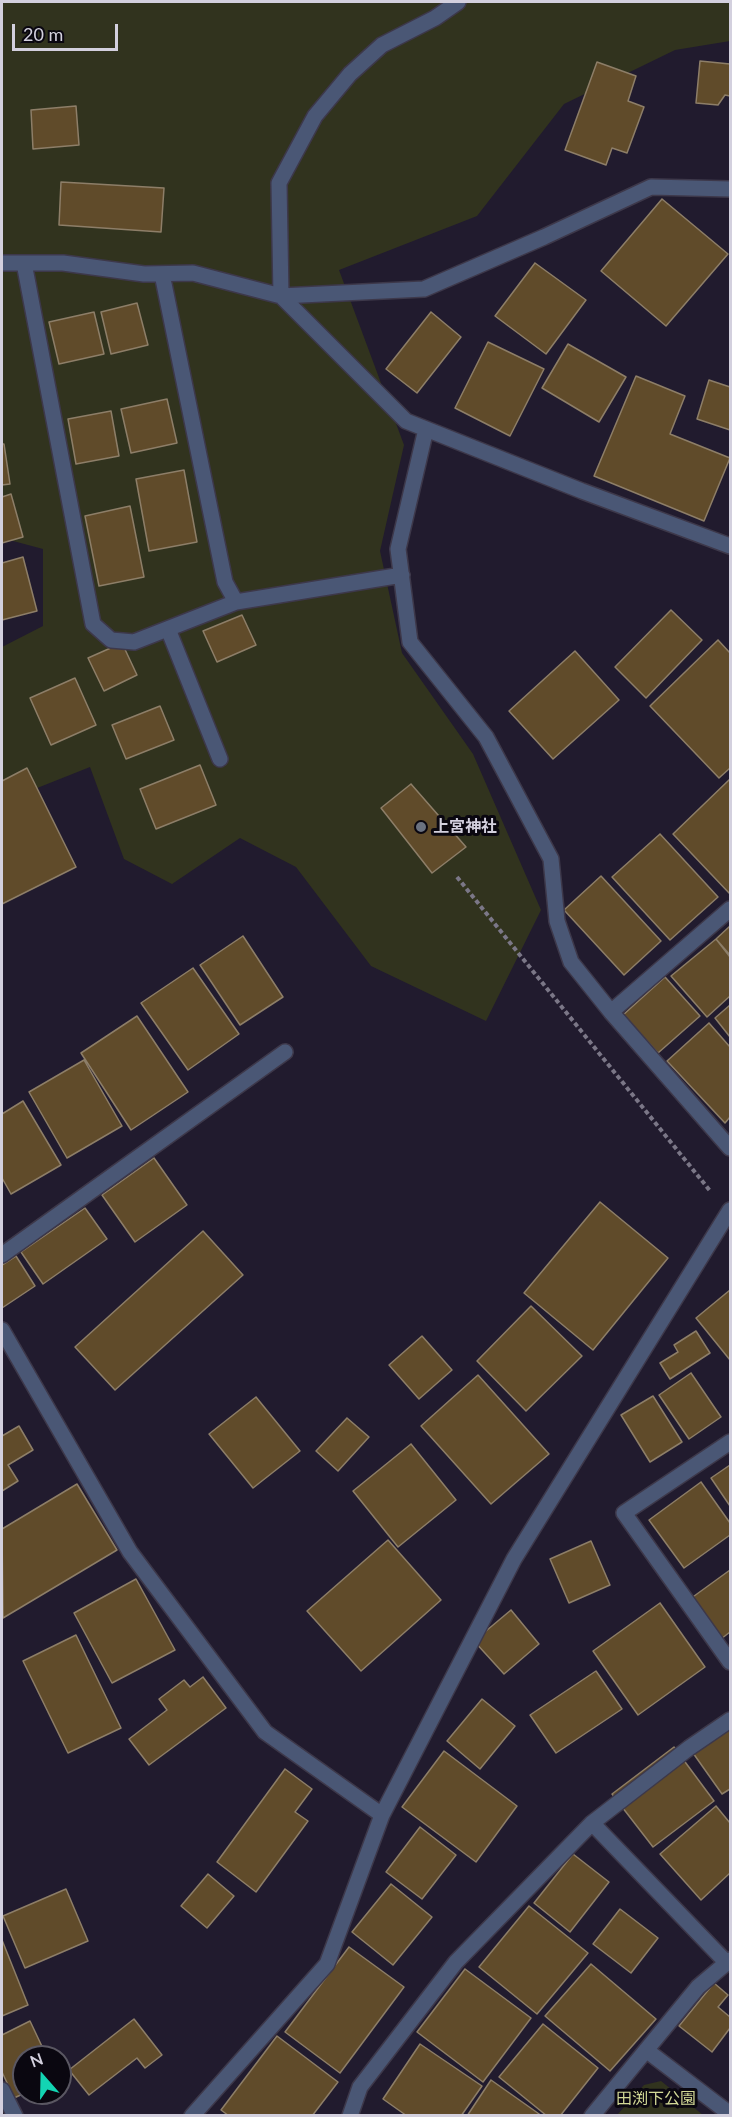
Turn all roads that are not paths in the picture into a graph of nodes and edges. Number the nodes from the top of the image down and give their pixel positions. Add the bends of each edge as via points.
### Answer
1 (458, 2) edge
2 (730, 189) edge
3 (2, 263) edge
4 (24, 263) junction
5 (162, 274) junction
6 (281, 296) junction
7 (426, 429) junction
8 (730, 546) edge
9 (402, 575) junction
10 (236, 602) junction
11 (168, 629) junction
12 (220, 759) dead end
13 (730, 909) edge
14 (611, 1012) junction
15 (285, 1052) dead end
16 (730, 1148) edge
17 (730, 1210) edge
18 (2, 1255) edge
19 (2, 1330) edge
20 (730, 1442) edge
21 (730, 1662) edge
22 (730, 1719) edge
23 (382, 1815) junction
24 (592, 1823) junction
25 (729, 1961) edge
26 (646, 2050) junction
27 (2, 2090) edge
28 (730, 2114) edge
29 (15, 2115) edge
30 (192, 2115) edge
31 (350, 2115) edge
32 (592, 2115) edge

1 - 6 street via 382,45 350,74 315,116 279,183
2 - 6 street via 651,187 424,289
3 - 4 street
4 - 5 street
4 - 11 street via 93,624 111,640 134,642
5 - 6 street via 193,273
5 - 10 street via 225,582
6 - 7 street via 406,421
7 - 8 street
7 - 9 street via 398,549
9 - 10 street
9 - 14 street via 410,642 486,737 551,859 557,921 571,962
10 - 11 street
11 - 12 street
13 - 14 street
14 - 16 street
15 - 18 street
17 - 23 street via 514,1559
19 - 23 street via 130,1552 265,1732
20 - 21 street via 624,1513
22 - 24 street
23 - 30 street via 327,1964
24 - 25 street
24 - 31 street via 456,1962 360,2087
25 - 26 street via 698,1987
26 - 28 street
26 - 32 street
27 - 29 street

